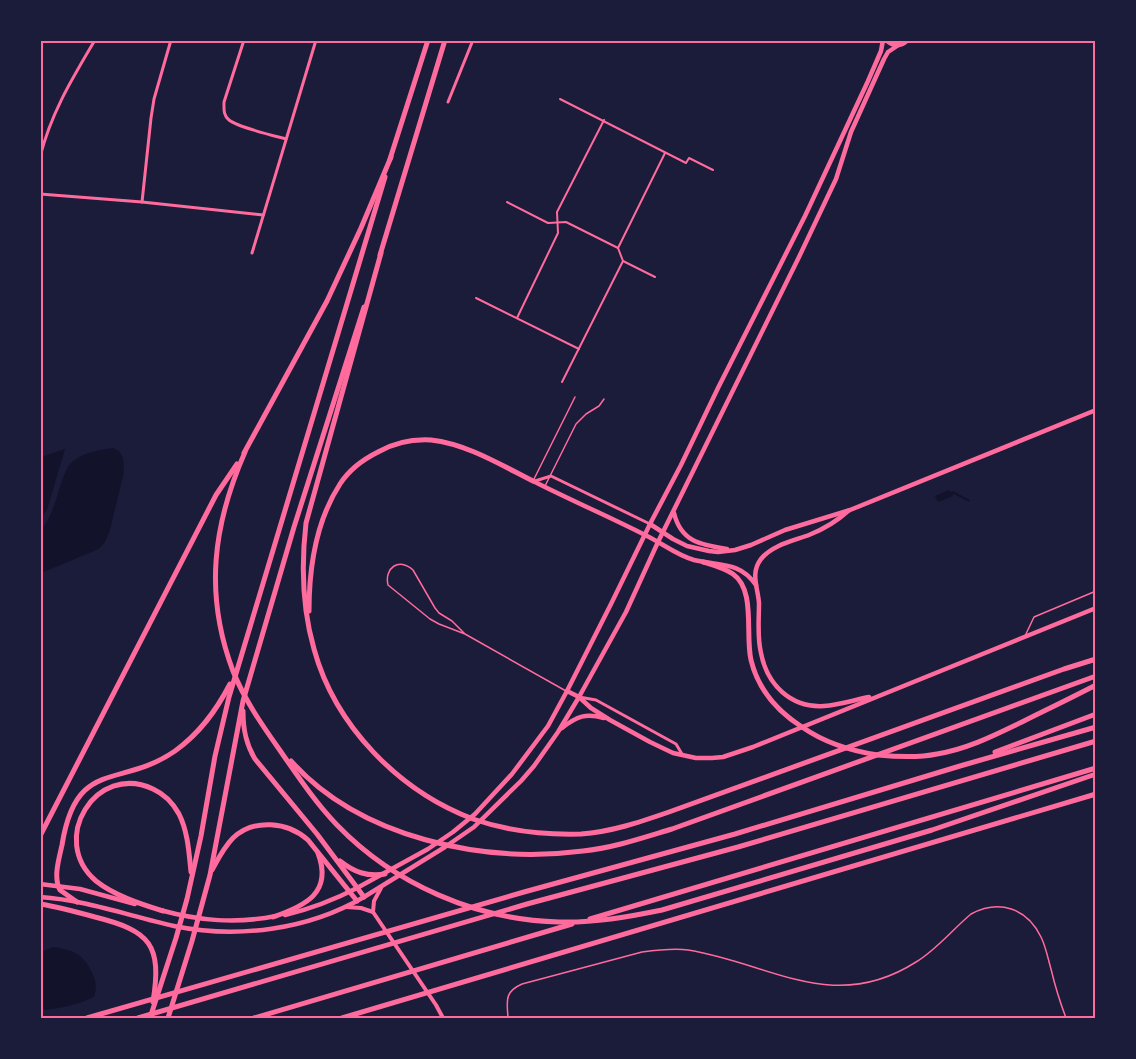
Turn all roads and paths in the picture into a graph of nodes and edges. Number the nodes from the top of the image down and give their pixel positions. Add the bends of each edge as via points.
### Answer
1 (95, 40) edge
2 (171, 40) edge
3 (244, 40) edge
4 (316, 40) edge
5 (428, 40) edge
6 (445, 40) edge
7 (473, 40) edge
8 (884, 40) edge
9 (908, 40) edge
10 (897, 46) junction
11 (560, 99) dead end
12 (448, 102) dead end
13 (604, 120) junction
14 (286, 139) junction
15 (665, 153) junction
16 (40, 157) edge
17 (391, 157) junction
18 (713, 170) dead end
19 (40, 194) edge
20 (142, 202) junction
21 (507, 202) dead end
22 (263, 215) junction
23 (558, 222) junction
24 (618, 248) junction
25 (252, 253) dead end
26 (381, 253) junction
27 (623, 261) junction
28 (655, 277) dead end
29 (476, 298) dead end
30 (517, 318) junction
31 (579, 349) junction
32 (562, 382) dead end
33 (575, 397) dead end
34 (604, 399) dead end
35 (1095, 410) edge
36 (245, 452) junction
37 (551, 476) junction
38 (532, 481) junction
39 (545, 487) junction
40 (850, 510) junction
41 (673, 513) junction
42 (650, 524) junction
43 (663, 533) junction
44 (645, 535) junction
45 (658, 542) junction
46 (735, 550) junction
47 (703, 562) junction
48 (756, 585) junction
49 (1095, 591) edge
50 (1095, 608) edge
51 (309, 631) junction
52 (465, 634) junction
53 (1024, 637) junction
54 (1095, 657) edge
55 (237, 669) junction
56 (1095, 676) edge
57 (1095, 686) edge
58 (567, 691) junction
59 (886, 693) junction
60 (579, 698) junction
61 (243, 701) junction
62 (1095, 714) edge
63 (610, 720) junction
64 (1095, 727) edge
65 (558, 732) junction
66 (1095, 741) edge
67 (276, 745) junction
68 (682, 755) junction
69 (960, 766) junction
70 (1095, 768) edge
71 (1095, 774) edge
72 (1095, 794) edge
73 (40, 836) edge
74 (314, 846) junction
75 (333, 853) junction
76 (210, 874) junction
77 (385, 874) junction
78 (191, 878) junction
79 (40, 884) edge
80 (57, 885) junction
81 (381, 887) junction
82 (357, 888) junction
83 (350, 892) junction
84 (40, 897) edge
85 (364, 897) junction
86 (357, 901) junction
87 (77, 902) junction
88 (40, 904) edge
89 (345, 907) junction
90 (163, 911) junction
91 (373, 912) junction
92 (273, 917) junction
93 (158, 984) junction
94 (380, 1007) junction
95 (87, 1018) edge
96 (138, 1018) edge
97 (150, 1018) edge
98 (168, 1018) edge
99 (254, 1018) edge
100 (342, 1018) edge
101 (354, 1018) edge
102 (443, 1018) edge
103 (508, 1018) edge
104 (1066, 1018) edge

1 - 16 street via 55,112
2 - 20 street via 154,99
3 - 14 street via 224,112 239,125
4 - 14 street
5 - 17 highway
6 - 26 highway
7 - 12 street
8 - 10 main road
8 - 42 main road via 806,216
9 - 10 main road
10 - 41 main road via 884,59 836,179
11 - 13 street
13 - 15 street
13 - 23 street via 557,212
14 - 22 street
15 - 18 street via 686,163 689,158
15 - 24 street
17 - 36 highway via 327,301
17 - 55 highway
19 - 20 street
20 - 22 street
21 - 23 street via 548,223
22 - 25 street
23 - 24 street via 566,222
23 - 30 street via 558,233
24 - 27 street
26 - 51 highway via 306,523 304,603
26 - 61 highway
27 - 28 street
27 - 31 street
29 - 30 street
30 - 31 street
31 - 32 street
33 - 38 lane
34 - 37 lane via 576,424
35 - 40 main road
36 - 67 highway via 219,527 216,596 234,672
36 - 73 highway via 216,495
37 - 38 street
37 - 39 lane
37 - 42 street
38 - 39 main road
38 - 51 highway via 459,446 431,440 398,443 369,457 340,482 322,523 311,566
39 - 44 main road
40 - 46 main road
40 - 48 main road via 835,523 767,553 757,565
41 - 43 main road
41 - 46 main road via 679,529 690,539
42 - 43 main road
42 - 44 main road
43 - 45 main road
43 - 46 main road via 702,550
44 - 45 main road
44 - 58 main road
45 - 47 main road
45 - 60 main road via 626,612
47 - 48 main road via 738,569
47 - 57 highway via 731,573 741,583 747,601 751,661 765,693 792,721 830,743 901,757 957,750
48 - 59 main road via 761,654 779,690 796,702 823,706
49 - 53 lane via 1034,617
50 - 53 main road
51 - 54 highway via 322,672 343,713 369,747 403,779 456,811 493,825 558,834 583,834 642,822
52 - 52 lane via 439,613 409,566 392,567 388,585 430,619
52 - 58 lane
53 - 59 main road
55 - 78 highway via 219,735
55 - 80 highway via 219,704 187,742 158,761 97,781 78,798 64,833
56 - 67 highway via 682,825 609,847 550,854 462,848 380,824 332,798
58 - 60 main road
58 - 77 main road via 548,726 488,801 453,832
59 - 68 main road via 723,757
60 - 63 main road
60 - 65 main road
60 - 68 street via 596,700 676,744
61 - 75 highway via 243,728 255,759
61 - 76 highway
62 - 69 highway
63 - 65 main road via 585,715
63 - 68 main road via 666,751
64 - 69 highway
65 - 81 main road via 521,781 479,823
66 - 96 highway
67 - 71 highway via 321,807 357,844 392,870 460,903 503,915 558,922 611,920 662,910 932,830
69 - 95 highway
70 - 99 highway
72 - 94 highway
74 - 76 highway via 284,827 250,828 227,845
74 - 83 highway
74 - 92 highway via 322,867 314,897
75 - 77 highway via 358,873
75 - 82 highway
76 - 98 highway
77 - 82 main road
78 - 90 highway via 184,828 171,802 159,792 147,786 121,784 108,788 88,803 77,825 76,838 80,860 88,872 119,894
78 - 93 highway via 176,938
79 - 80 main road
80 - 87 highway
80 - 90 main road
81 - 85 main road
81 - 91 street
82 - 83 main road
82 - 85 highway
83 - 86 highway
83 - 92 main road via 309,909
84 - 87 main road
85 - 86 main road
86 - 89 main road
87 - 89 main road via 214,932 275,928
88 - 93 highway via 134,929 151,947
89 - 91 street
90 - 92 main road via 215,921
91 - 102 street
93 - 97 highway
94 - 100 highway
94 - 101 highway
103 - 104 lane via 508,996 522,984 662,950 686,950 723,958 804,982 830,986 869,982 918,962 971,914 994,906 1017,911 1041,937

